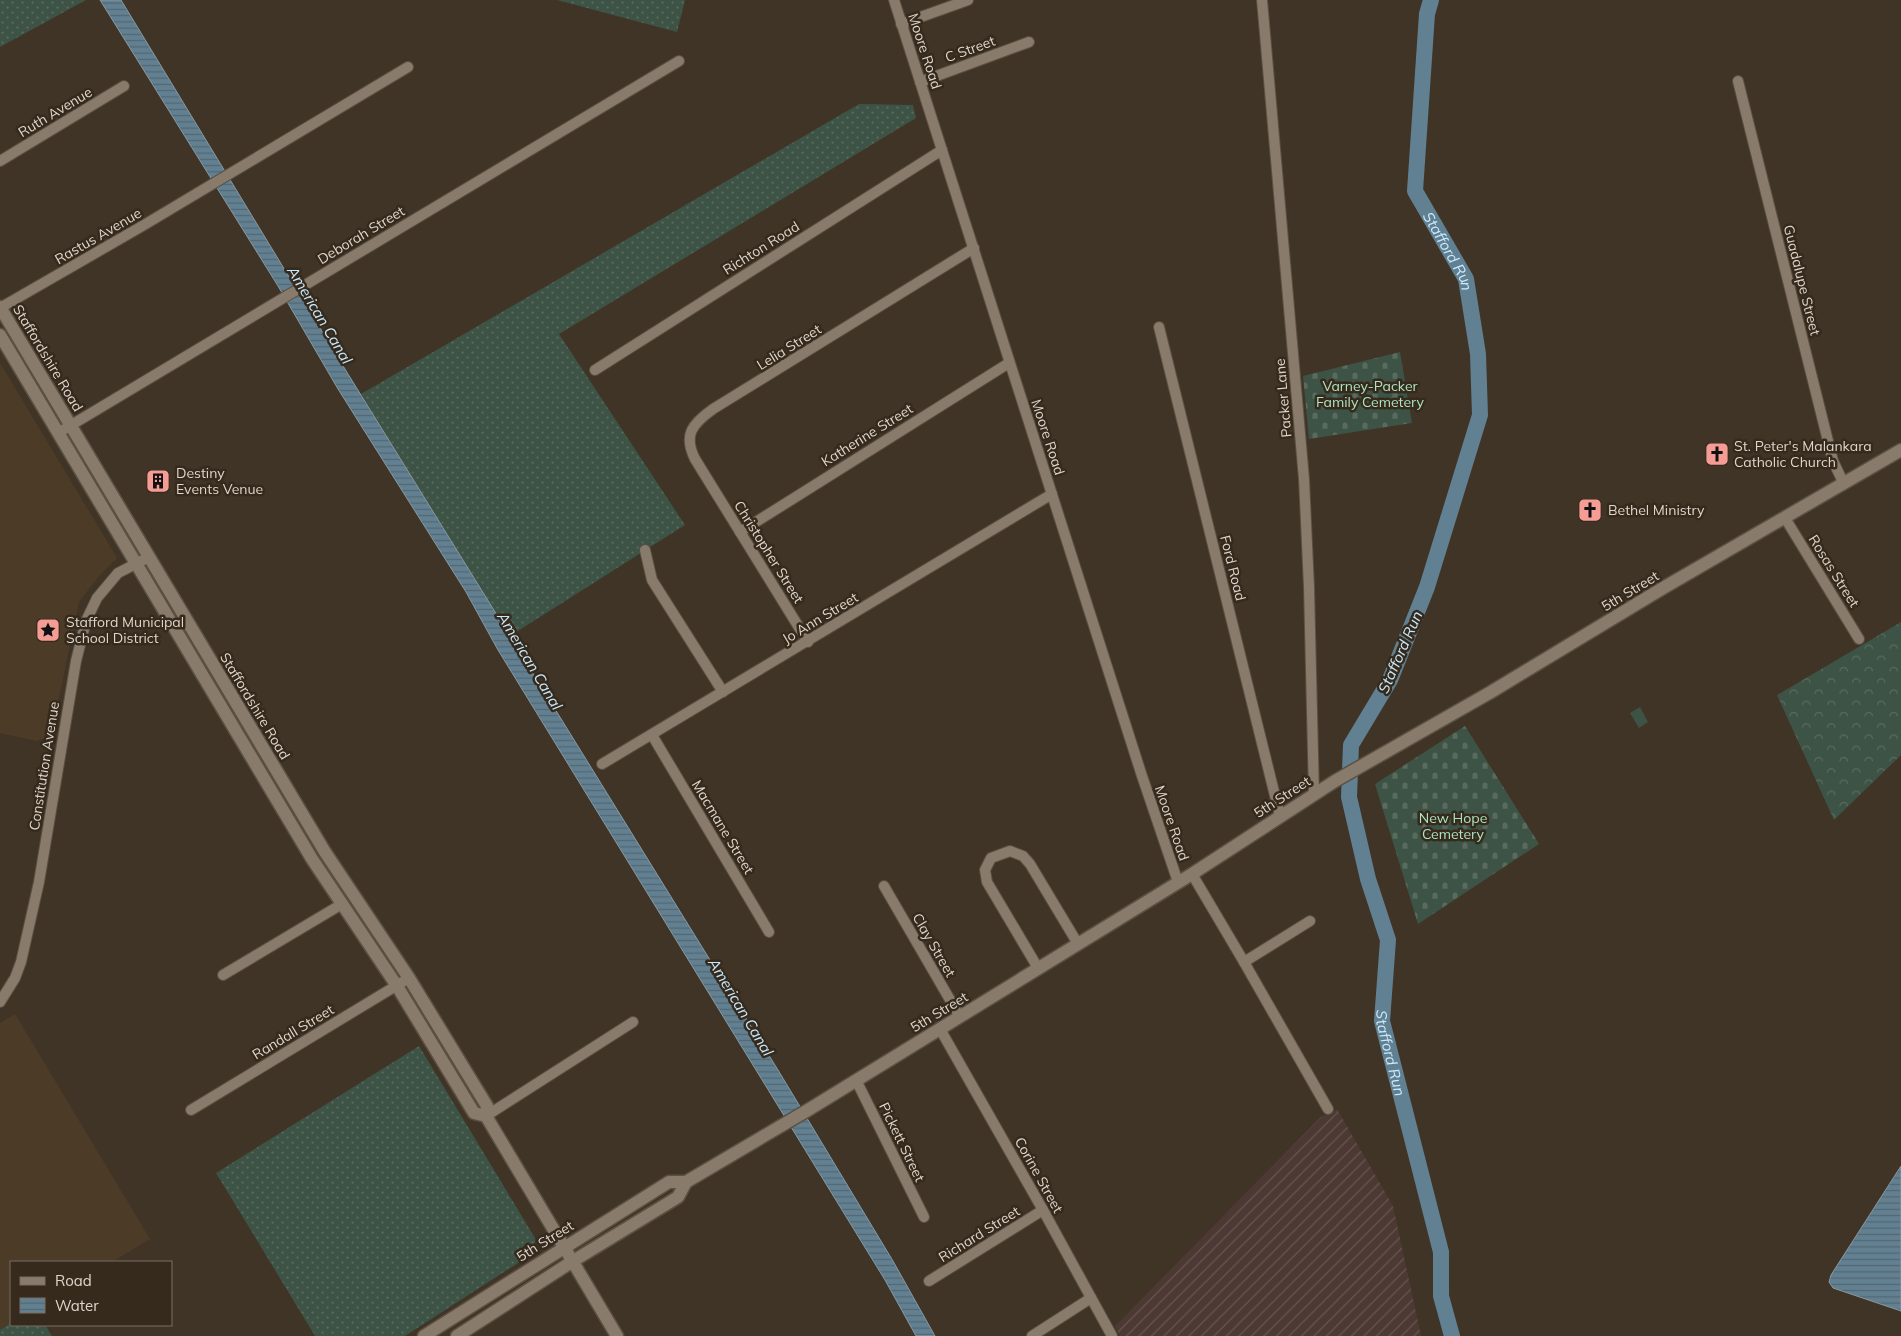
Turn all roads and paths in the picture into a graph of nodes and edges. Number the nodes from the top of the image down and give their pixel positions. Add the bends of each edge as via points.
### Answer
1 (894, 0) edge
2 (968, 0) edge
3 (1262, 0) edge
4 (901, 24) junction
5 (1029, 42) dead end
6 (679, 61) dead end
7 (408, 67) dead end
8 (1738, 81) dead end
9 (920, 82) junction
10 (124, 86) dead end
11 (942, 150) junction
12 (0, 161) edge
13 (974, 248) junction
14 (0, 308) edge
15 (1159, 327) dead end
16 (0, 335) edge
17 (25, 348) junction
18 (13, 356) junction
19 (1009, 363) junction
20 (595, 370) dead end
21 (71, 425) junction
22 (58, 433) junction
23 (1901, 450) edge
24 (1844, 484) junction
25 (1052, 494) junction
26 (722, 503) joint
27 (1785, 518) junction
28 (740, 532) junction
29 (645, 550) dead end
30 (149, 557) junction
31 (136, 564) junction
32 (1859, 639) dead end
33 (808, 642) junction
34 (724, 692) junction
35 (652, 735) junction
36 (602, 764) dead end
37 (1314, 794) junction
38 (1280, 816) junction
39 (1192, 874) junction
40 (1178, 882) junction
41 (884, 886) dead end
42 (342, 904) junction
43 (1310, 921) dead end
44 (769, 932) dead end
45 (1078, 944) junction
46 (1244, 962) junction
47 (1038, 968) junction
48 (223, 975) dead end
49 (409, 978) junction
50 (397, 986) junction
51 (0, 1002) edge
52 (960, 1017) junction
53 (633, 1022) dead end
54 (940, 1029) junction
55 (856, 1080) junction
56 (1328, 1109) dead end
57 (191, 1110) dead end
58 (486, 1116) junction
59 (686, 1182) junction
60 (626, 1209) junction
61 (1043, 1210) junction
62 (924, 1217) dead end
63 (639, 1221) junction
64 (564, 1246) junction
65 (573, 1262) junction
66 (930, 1281) dead end
67 (1091, 1298) junction
68 (480, 1300) junction
69 (490, 1315) junction
70 (426, 1335) edge
71 (457, 1336) edge
72 (617, 1336) edge
73 (1032, 1336) edge
74 (1112, 1336) edge

1 - 4 street, Moore Road
2 - 4 street
3 - 37 street, Packer Lane via 1304,479
4 - 9 street, Moore Road
5 - 9 street, C Street
6 - 21 street, Deborah Street
7 - 14 street, Rastus Avenue
8 - 24 street, Guadalupe Street via 1833,461
9 - 11 street, Moore Road
10 - 12 street, Ruth Avenue
11 - 13 street, Moore Road
11 - 20 street, Richton Road
13 - 19 street, Moore Road
13 - 26 street, Lelia Street via 697,421 690,432 690,450
14 - 17 main road, Staffordshire Road
15 - 38 street, Ford Road
16 - 18 main road, Staffordshire Road
17 - 18 street
17 - 21 main road, Staffordshire Road
18 - 22 main road, Staffordshire Road
19 - 25 street, Moore Road
19 - 28 street, Katherine Street
21 - 22 street, Deborah Street
21 - 30 main road, Staffordshire Road
22 - 31 main road, Staffordshire Road
23 - 24 main road, 5th Street
24 - 27 main road, 5th Street
25 - 33 street, Jo Ann Street
25 - 40 street, Moore Road
26 - 28 street, Christopher Street
27 - 32 street, Rosas Street
27 - 37 main road, 5th Street
28 - 33 street, Christopher Street
29 - 34 street via 652,580
30 - 31 street, Constitution Avenue
30 - 49 main road, Staffordshire Road via 325,852
31 - 42 main road, Staffordshire Road
31 - 51 street, Constitution Avenue via 118,573 105,587 86,621 22,962
33 - 34 street, Jo Ann Street
34 - 35 street, Jo Ann Street
35 - 36 street, Jo Ann Street
35 - 44 street, Macmane Street
37 - 38 main road, 5th Street
38 - 39 main road, 5th Street
39 - 40 main road, 5th Street
39 - 46 street, Moore Road
40 - 45 main road, 5th Street
41 - 52 street, Clay Street
42 - 48 street
42 - 50 main road, Staffordshire Road
43 - 46 street
45 - 47 main road, 5th Street
45 - 47 street via 1023,856 1010,851 991,858 985,870 987,882
46 - 56 street, Moore Road
47 - 52 main road, 5th Street
49 - 50 street, Randall Street
49 - 58 main road, Staffordshire Road via 487,1106
50 - 57 street, Randall Street
50 - 58 main road, Staffordshire Road via 474,1114
52 - 54 main road, 5th Street
53 - 58 street
54 - 55 main road, 5th Street
54 - 61 street, Corine Street
55 - 59 main road, 5th Street
55 - 62 street, Pickett Street
58 - 64 main road, Staffordshire Road
59 - 60 main road, 5th Street via 669,1182
59 - 63 main road, 5th Street via 678,1197
60 - 63 main road
60 - 64 main road, 5th Street
61 - 66 street, Richard Street
61 - 67 street, Corine Street
63 - 65 main road, 5th Street
64 - 65 main road, Staffordshire Road
64 - 68 main road, 5th Street
65 - 69 main road, 5th Street
65 - 72 main road, Staffordshire Road
67 - 73 street
67 - 74 street, Corine Street
68 - 69 main road
68 - 70 main road, 5th Street
69 - 71 main road, 5th Street

